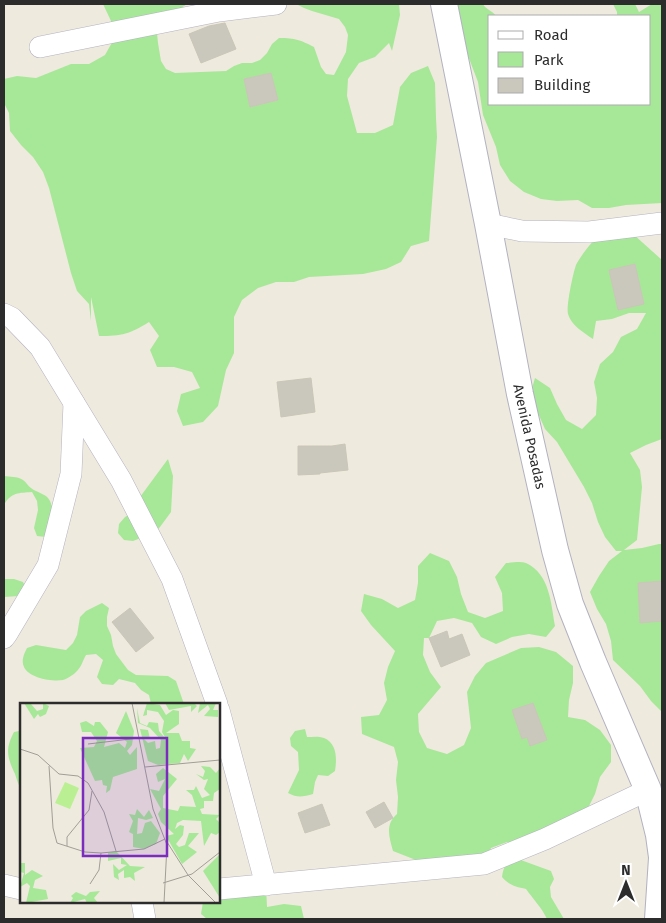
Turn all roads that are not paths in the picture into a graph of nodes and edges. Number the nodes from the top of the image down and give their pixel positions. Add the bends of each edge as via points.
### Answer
1 (276, 4) edge
2 (444, 4) edge
3 (40, 47) dead end
4 (662, 223) edge
5 (488, 224) junction
6 (4, 314) edge
7 (74, 403) junction
8 (4, 638) edge
9 (217, 703) edge
10 (220, 714) edge
11 (648, 790) junction
12 (662, 813) edge
13 (662, 857) edge
14 (4, 885) edge
15 (266, 885) junction
16 (20, 889) edge
17 (220, 889) edge
18 (142, 903) edge
19 (145, 919) edge
20 (658, 919) edge

1 - 3 street via 219,11
2 - 5 street, Avenida Posadas
4 - 5 street via 589,232 522,231
5 - 11 street, Avenida Posadas via 520,394 567,595
6 - 7 street via 40,347
7 - 8 street via 71,474 48,565
7 - 9 street via 121,480 172,579
10 - 15 street
11 - 12 street
11 - 13 street, Avenida Posadas
11 - 15 street via 484,864
13 - 20 street, Avenida Posadas
14 - 16 street
15 - 17 street
18 - 19 street

